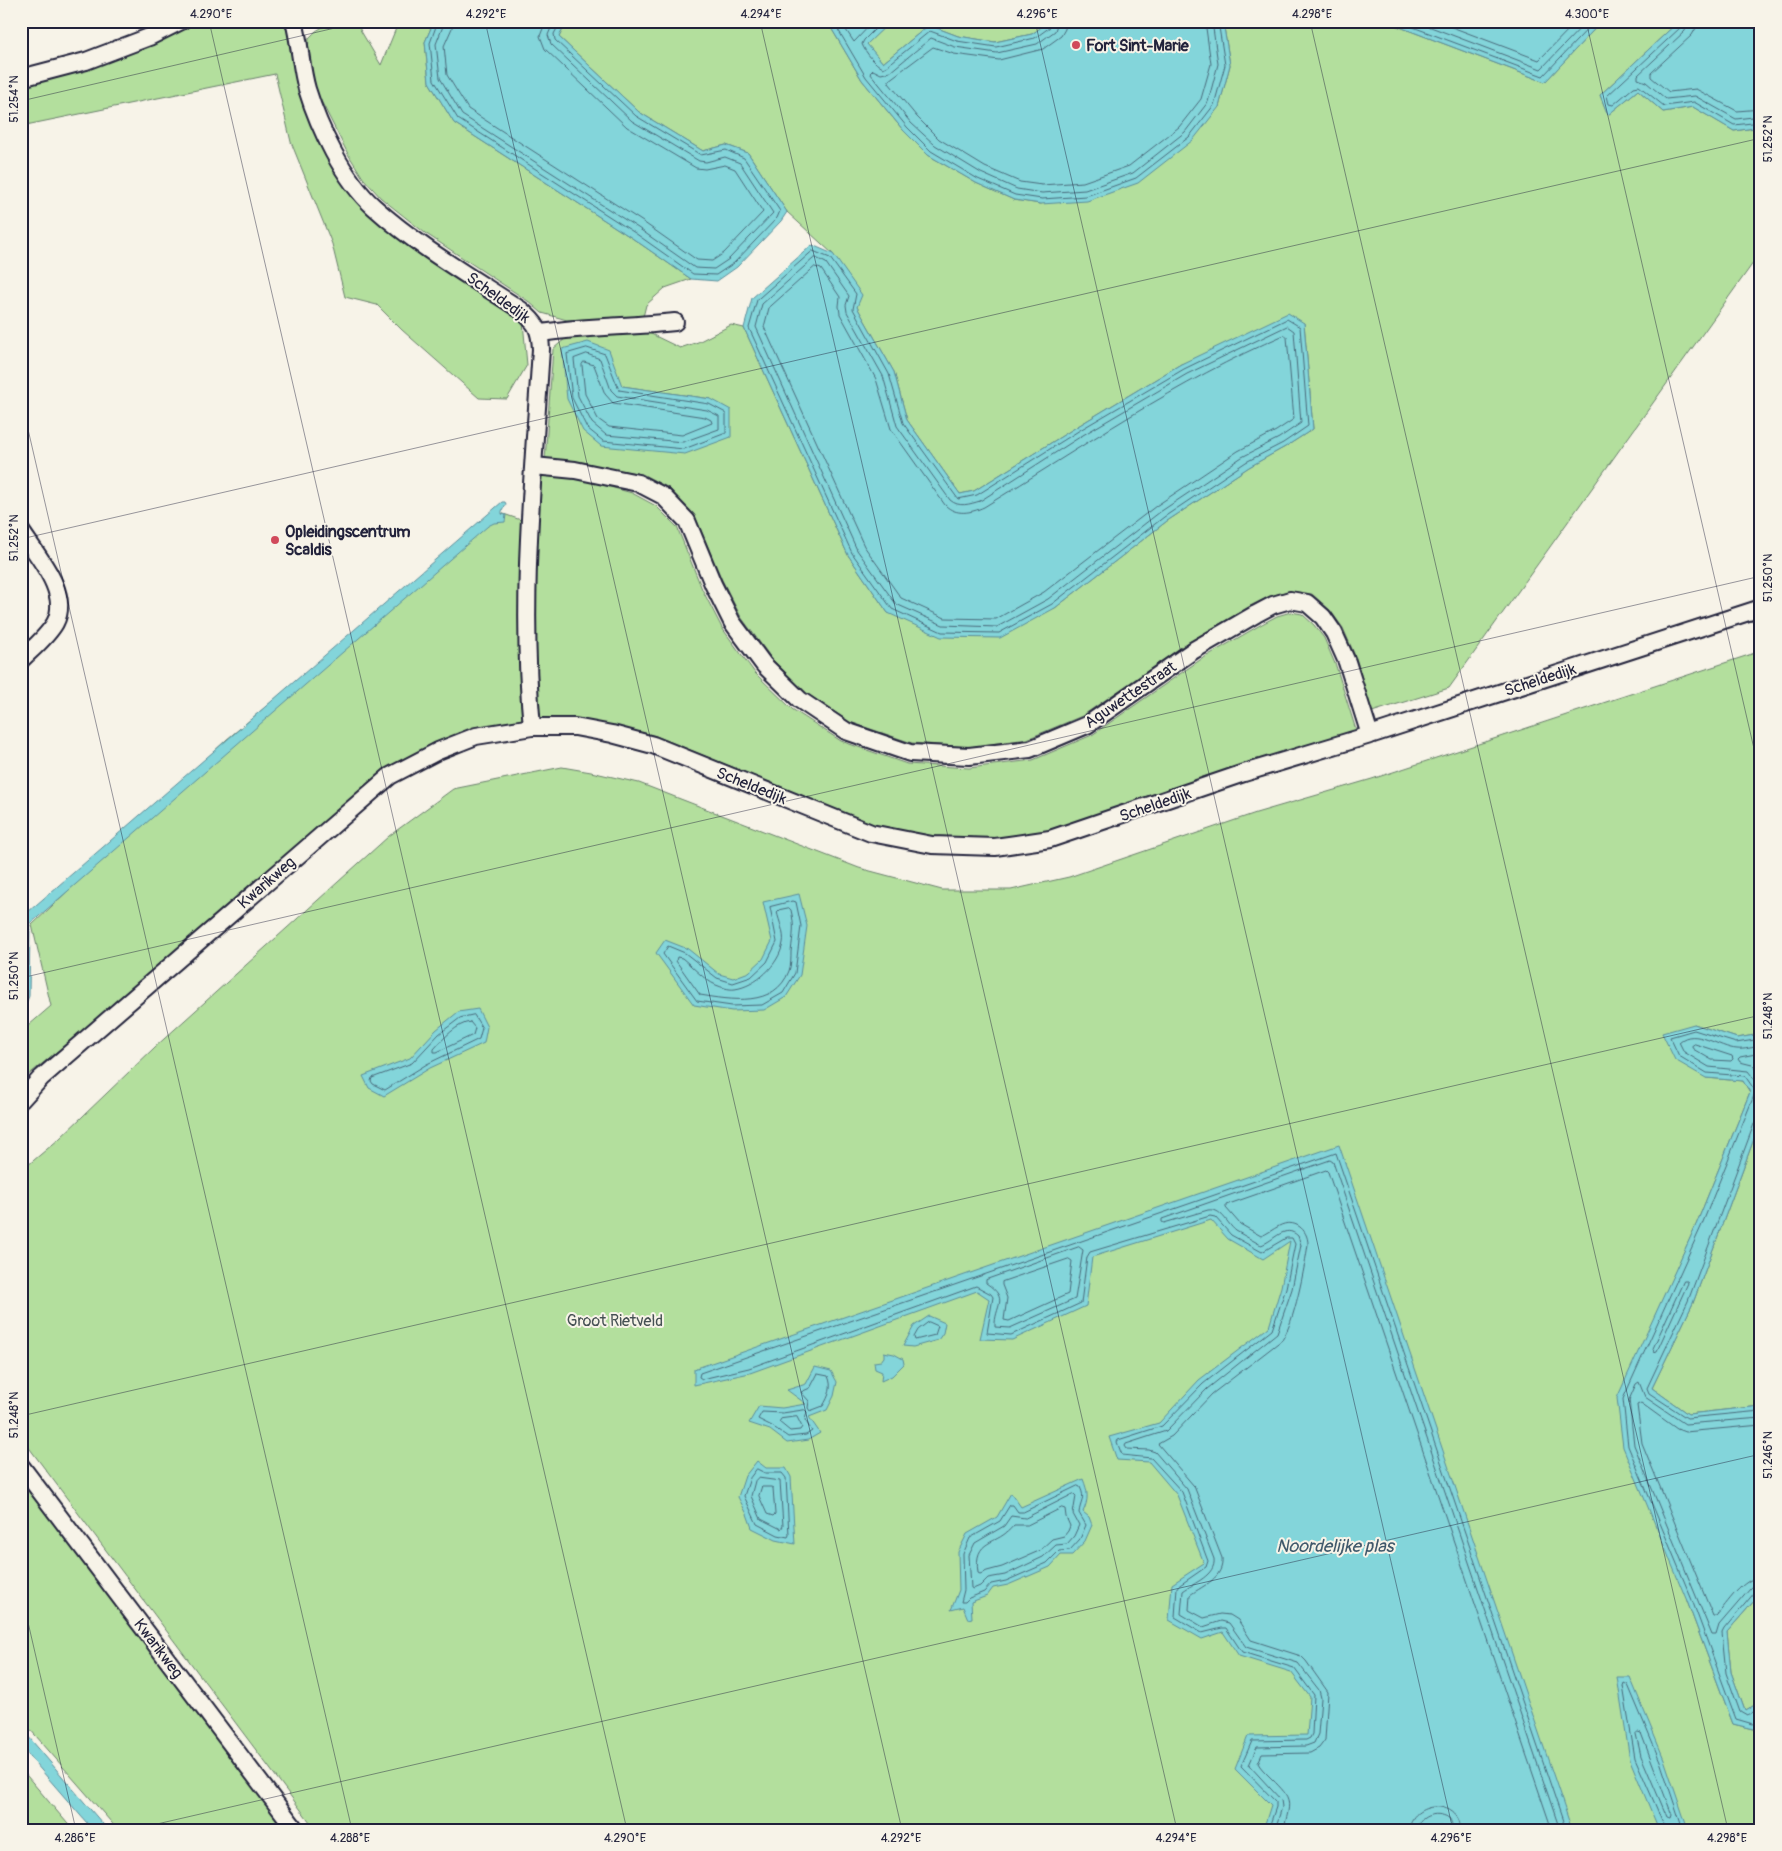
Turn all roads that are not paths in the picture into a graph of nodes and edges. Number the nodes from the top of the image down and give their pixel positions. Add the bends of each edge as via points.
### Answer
1 (181, 21) edge
2 (294, 21) edge
3 (21, 78) edge
4 (674, 322) dead end
5 (541, 333) junction
6 (534, 466) junction
7 (21, 531) edge
8 (1761, 608) edge
9 (21, 660) edge
10 (539, 726) junction
11 (1370, 735) junction
12 (21, 1100) edge
13 (21, 1466) edge
14 (296, 1830) edge

1 - 3 street via 86,61
2 - 5 street, Scheldedijk via 306,87 322,127 354,185 373,207 520,310 533,320
4 - 5 street via 569,328
5 - 6 street, Scheldedijk
6 - 10 street, Scheldedijk via 527,567 528,671
6 - 11 street, Aguwettestraat via 575,470 638,483 664,496 686,521 732,622 764,665 800,700 846,731 910,753 969,756 1030,749 1086,725 1194,650 1273,605 1290,600 1307,604 1323,617 1334,633 1347,662
7 - 9 street via 53,582 60,603 54,625
8 - 11 street, Scheldedijk
10 - 11 street, Scheldedijk via 575,727 654,745 871,833 932,845 996,847 1050,839 1244,773
10 - 12 street, Kwarikweg via 476,736 438,750 390,776 41,1078
13 - 14 street, Kwarikweg

